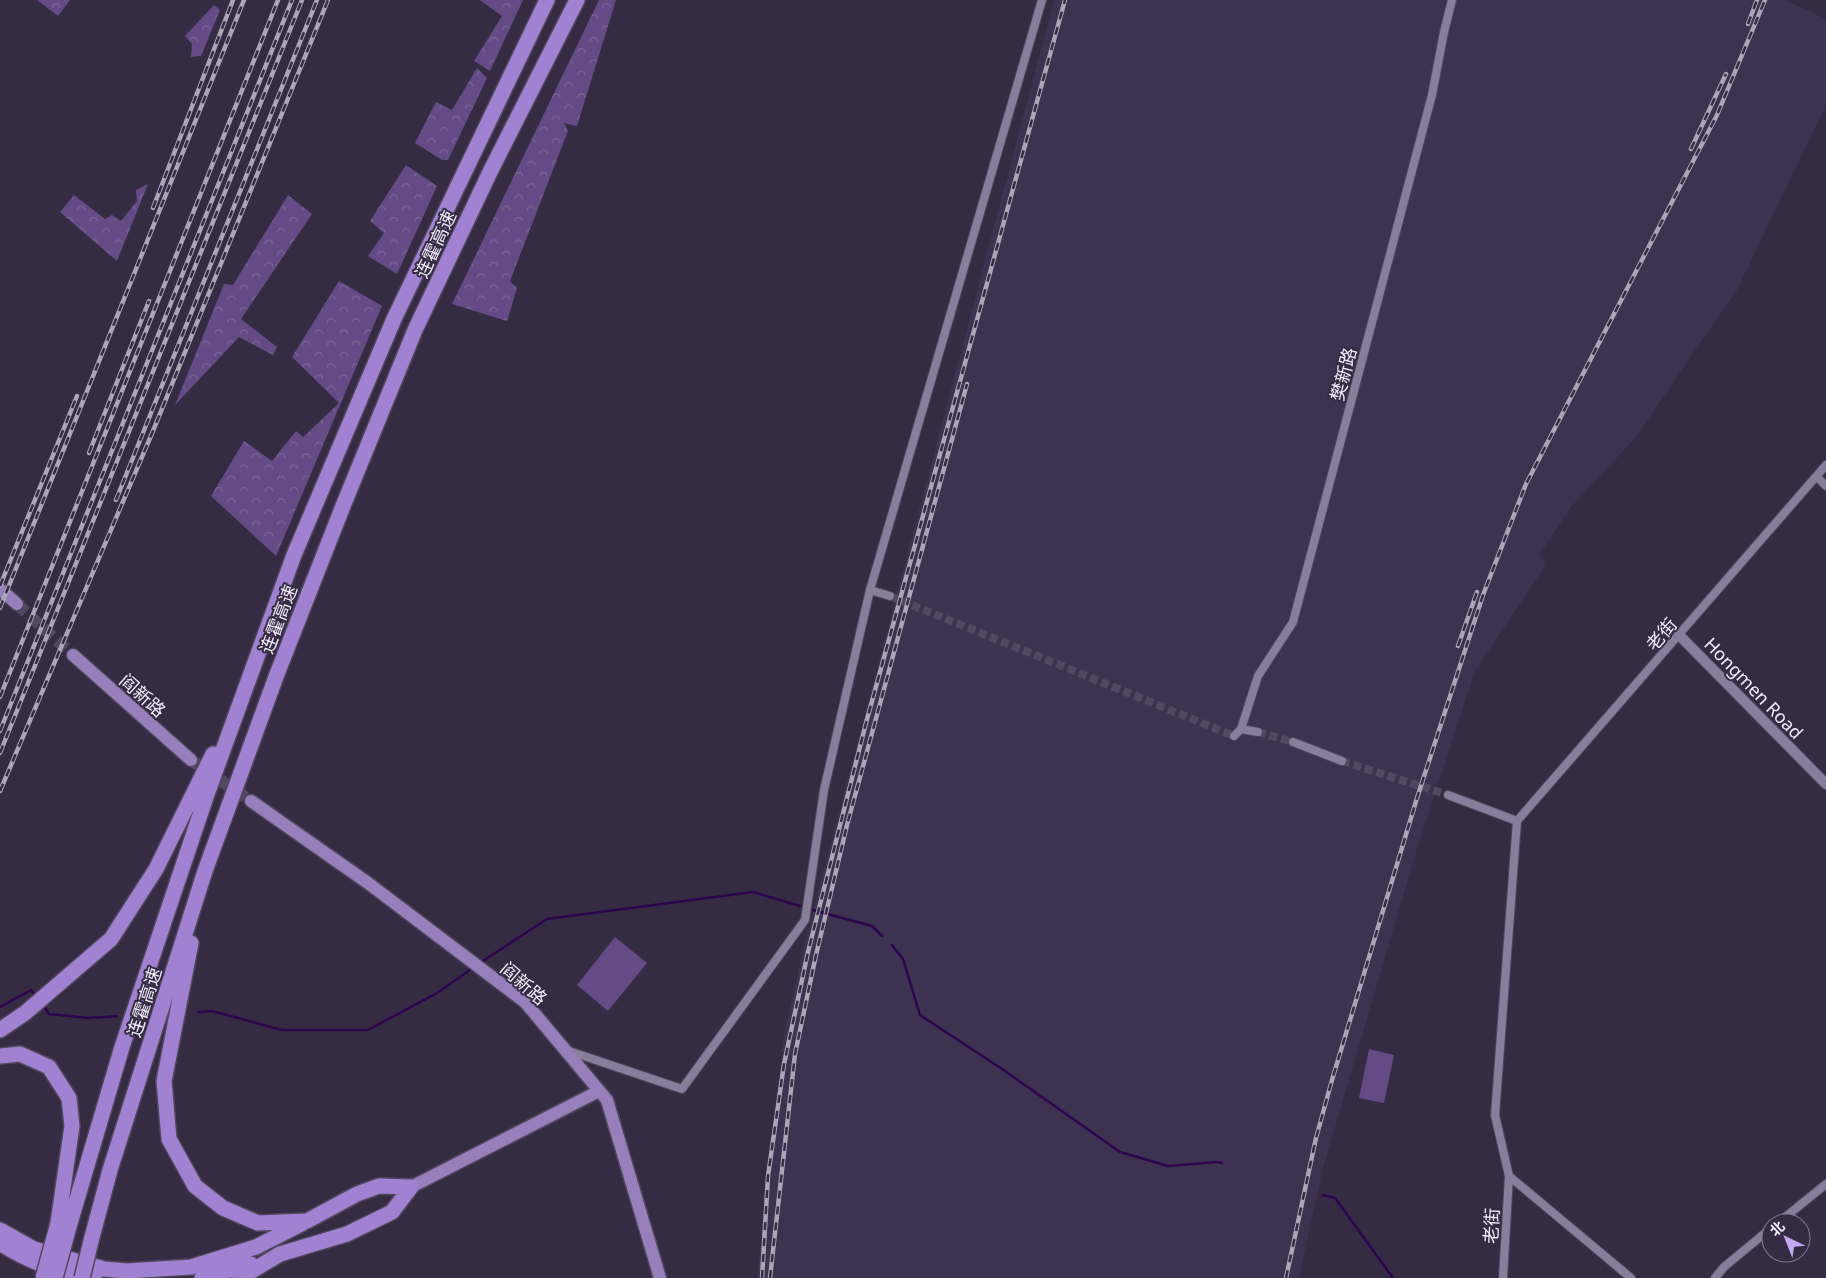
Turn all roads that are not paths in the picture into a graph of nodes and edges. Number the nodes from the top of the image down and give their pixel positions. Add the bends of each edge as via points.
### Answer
1 (547, 0) edge
2 (578, 0) edge
3 (1042, 0) edge
4 (1452, 0) edge
5 (1826, 466) edge
6 (1817, 476) junction
7 (1826, 486) edge
8 (0, 588) edge
9 (870, 590) junction
10 (890, 596) tunnel mouth
11 (17, 604) tunnel mouth
12 (1679, 635) junction
13 (73, 655) tunnel mouth
14 (246, 685) junction
15 (1241, 728) junction
16 (1258, 732) tunnel mouth
17 (1234, 736) dead end
18 (1293, 742) tunnel mouth
19 (191, 760) tunnel mouth
20 (1342, 761) tunnel mouth
21 (1826, 784) edge
22 (1448, 795) tunnel mouth
23 (250, 801) tunnel mouth
24 (1517, 821) junction
25 (205, 871) junction
26 (0, 1030) edge
27 (564, 1049) junction
28 (0, 1056) edge
29 (599, 1091) junction
30 (1509, 1176) junction
31 (1826, 1184) edge
32 (411, 1187) junction
33 (1790, 1213) edge
34 (307, 1221) junction
35 (64, 1223) junction
36 (0, 1230) edge
37 (1761, 1236) edge
38 (0, 1243) edge
39 (280, 1254) junction
40 (42, 1278) edge
41 (54, 1278) edge
42 (82, 1278) edge
43 (94, 1278) edge
44 (202, 1278) edge
45 (240, 1278) edge
46 (660, 1278) edge
47 (1503, 1278) edge
48 (1631, 1278) edge
49 (1714, 1278) edge

1 - 14 highway, 连霍高速 via 394,319 294,555
2 - 25 highway, 连霍高速 via 490,172 415,330 277,674
3 - 9 street
4 - 15 street, 樊新路 via 1432,96 1293,622 1258,676
5 - 6 street, 老街
6 - 7 street
6 - 12 street, 老街
8 - 11 main road
9 - 10 street
9 - 27 street via 824,790 805,920 682,1089
12 - 21 street, Hongmen Road
12 - 24 street, 老街
13 - 19 main road, 阎新路
14 - 26 highway via 156,869 111,940 25,1013
14 - 35 highway, 连霍高速
15 - 16 street
15 - 17 street
18 - 20 street
22 - 24 street
23 - 27 main road, 阎新路 via 368,883 524,1002
24 - 30 street, 老街 via 1495,1115
25 - 34 highway via 164,1081 169,1139 195,1186 223,1208 258,1223
25 - 42 highway, 连霍高速, bridge via 110,1170
27 - 29 main road, 阎新路
28 - 35 highway via 20,1054 49,1067 69,1098 72,1126
29 - 32 main road
29 - 46 main road, 阎新路 via 607,1100
30 - 47 street, 老街
30 - 48 street
31 - 33 street
32 - 34 highway via 379,1186
32 - 39 highway via 392,1212 347,1234
34 - 36 highway via 256,1248 191,1267 127,1271 104,1269 34,1248
35 - 40 highway, bridge
35 - 41 highway, 连霍高速, bridge
37 - 49 street
38 - 43 highway via 21,1256 70,1275
39 - 44 highway
39 - 45 highway

